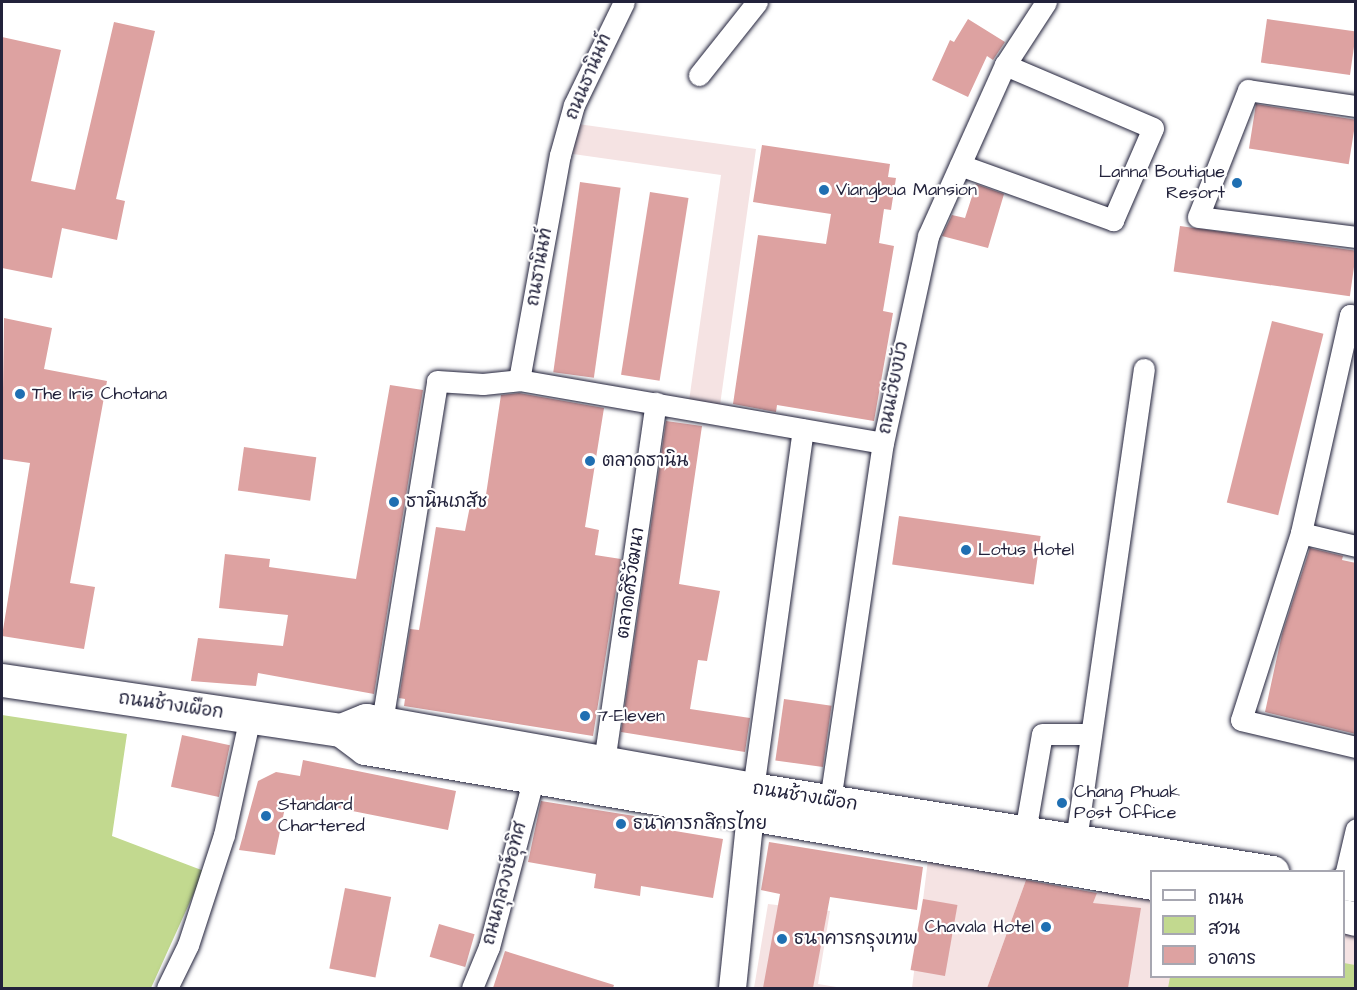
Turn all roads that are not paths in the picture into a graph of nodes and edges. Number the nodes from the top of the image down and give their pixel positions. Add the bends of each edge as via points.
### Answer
1 (624, 2) edge
2 (757, 2) edge
3 (1046, 2) edge
4 (1005, 65) junction
5 (699, 75) dead end
6 (1356, 106) edge
7 (560, 155) joint
8 (960, 165) junction
9 (1356, 237) edge
10 (1356, 316) edge
11 (1144, 369) dead end
12 (519, 380) junction
13 (656, 403) junction
14 (803, 429) junction
15 (883, 443) junction
16 (1301, 533) junction
17 (1356, 546) edge
18 (2, 680) edge
19 (250, 717) junction
20 (382, 722) junction
21 (341, 730) junction
22 (1091, 734) junction
23 (1356, 747) edge
24 (604, 762) junction
25 (534, 777) junction
26 (830, 801) junction
27 (751, 802) junction
28 (1356, 829) edge
29 (1024, 832) junction
30 (1076, 840) junction
31 (1260, 870) edge
32 (1345, 878) edge
33 (1150, 883) edge
34 (167, 988) edge
35 (472, 988) edge
36 (732, 988) edge

1 - 7 street, ถนนธานินท์ via 574,105
2 - 5 street
3 - 4 street, ถนนเวียงบัว
4 - 8 street, ถนนเวียงบัว
4 - 8 street via 1153,128 1113,220
6 - 9 street via 1248,90 1198,217
7 - 12 street, ถนธานินท์
8 - 15 street, ถนนเวียงบัว via 928,236
10 - 16 street via 1350,315
11 - 22 street
12 - 13 street
12 - 20 street via 483,384 437,381
13 - 14 street
13 - 24 street, ตลาดศิริวัฒนา
14 - 15 street
14 - 27 street
15 - 26 street, ถนนเวียงบัว
16 - 17 street
16 - 23 street via 1241,720
18 - 19 main road, ถนนช้างเผือก
19 - 21 main road, ถนนช้างเผือก
19 - 34 street via 224,835 188,945
20 - 21 main road, ถนนช้างเผือก via 366,720
20 - 24 main road, ถนนช้างเผือก
21 - 25 main road, ถนนช้างเผือก via 365,748
22 - 29 street via 1042,734
22 - 30 street
24 - 27 main road, ถนนช้างเผือก
25 - 27 main road, ถนนช้างเผือก
25 - 35 street, ถนนกุลวงษ์อุทิศ via 489,947
26 - 27 main road, ถนนช้างเผือก
26 - 29 main road, ถนนช้างเผือก
27 - 33 main road, ถนนช้างเผือก
27 - 36 street
28 - 32 street
29 - 30 main road, ถนนช้างเผือก
30 - 31 main road, ถนนช้างเผือก

